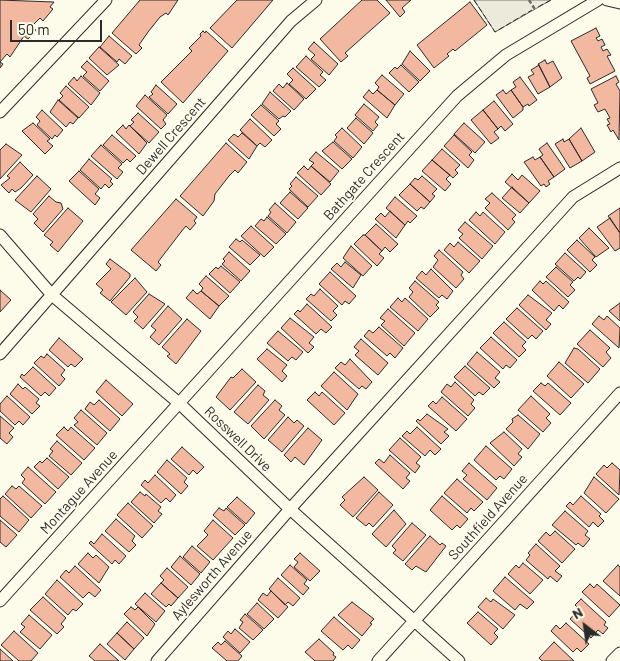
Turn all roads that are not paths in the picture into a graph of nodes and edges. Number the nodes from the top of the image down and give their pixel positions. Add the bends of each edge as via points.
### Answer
1 (106, 0) edge
2 (316, 0) edge
3 (598, 0) edge
4 (607, 0) edge
5 (620, 2) edge
6 (0, 112) edge
7 (620, 168) edge
8 (0, 235) edge
9 (52, 295) junction
10 (0, 354) edge
11 (620, 393) edge
12 (180, 404) junction
13 (290, 509) junction
14 (0, 601) edge
15 (414, 622) junction
16 (620, 653) edge
17 (157, 661) edge
18 (378, 661) edge
19 (459, 661) edge
20 (612, 661) edge

1 - 6 street
2 - 9 street, Dewell Crescent via 291,21
3 - 12 street, Bathgate Crescent via 506,55 457,96
4 - 5 street
7 - 13 street via 573,197
8 - 9 street, Rosswell Drive
9 - 10 street, Dewell Crescent
9 - 12 street, Rosswell Drive
11 - 15 street, Southfield Avenue
12 - 13 street, Rosswell Drive
12 - 14 street, Montague Avenue
13 - 15 street, Rosswell Drive
13 - 17 street, Aylesworth Avenue
15 - 18 street, Southfield Avenue
15 - 19 street, Rosswell Drive
16 - 20 street

